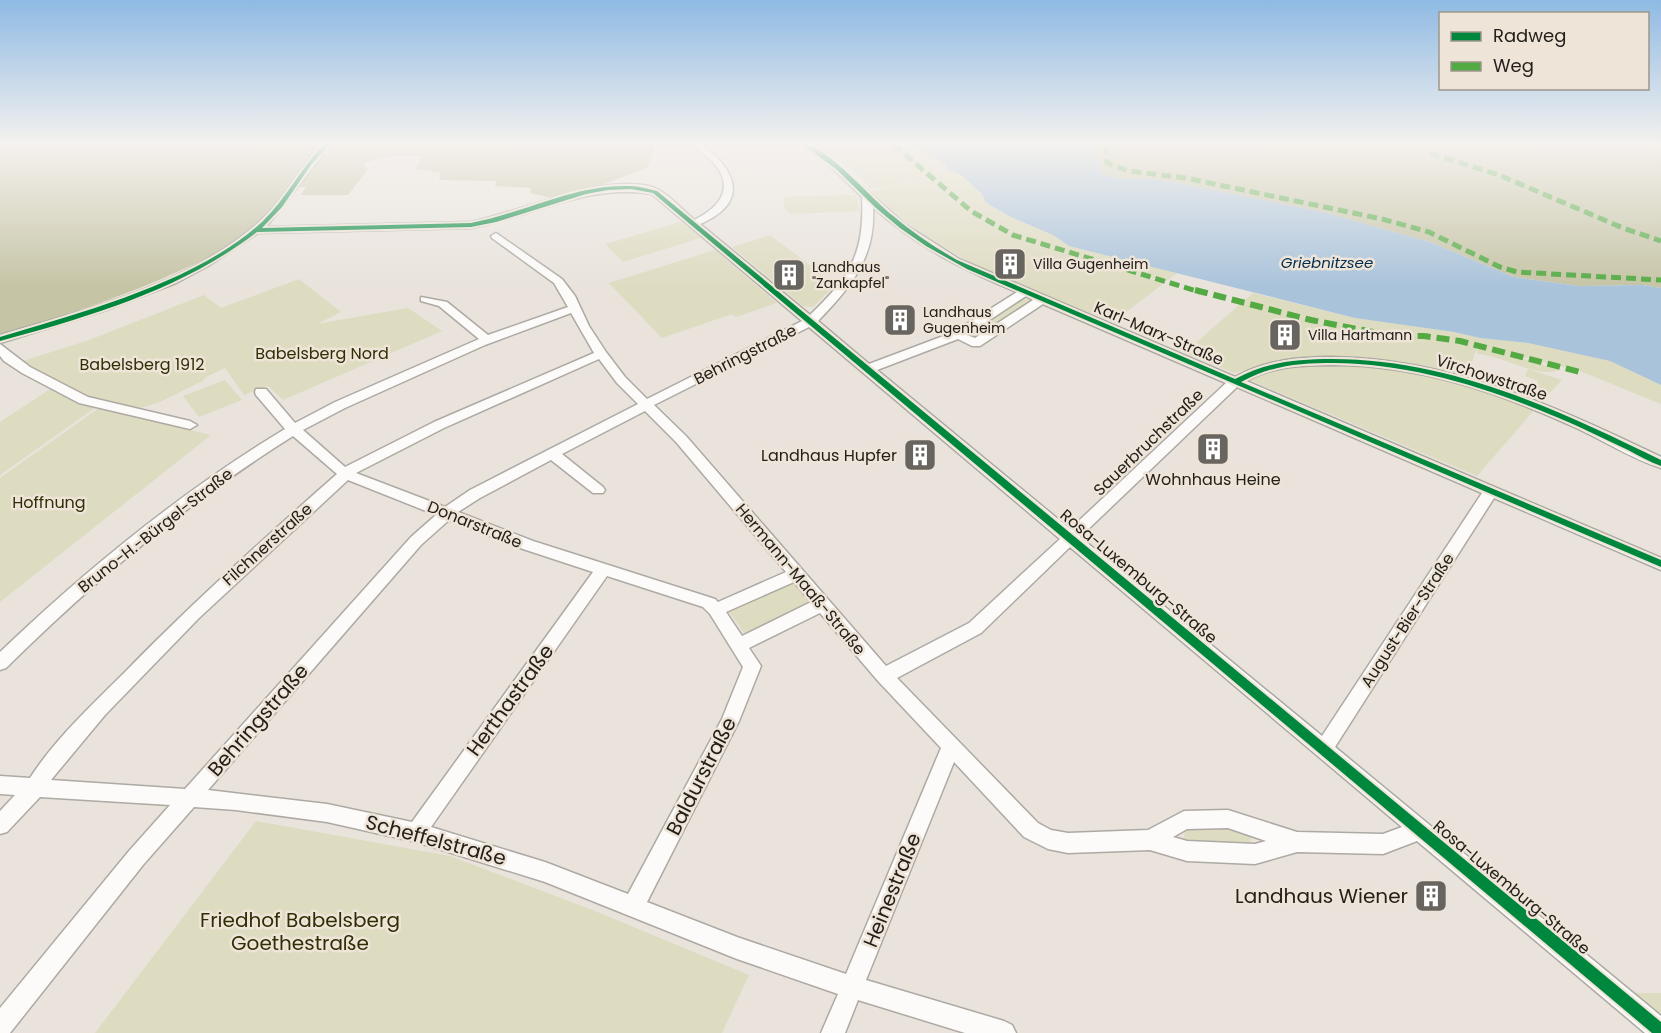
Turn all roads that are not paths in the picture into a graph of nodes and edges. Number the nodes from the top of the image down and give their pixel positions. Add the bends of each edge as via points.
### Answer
1 (290, 192) edge
2 (593, 192) edge
3 (653, 192) edge
4 (730, 192) edge
5 (863, 192) edge
6 (867, 196) junction
7 (693, 224) junction
8 (255, 230) junction
9 (496, 236) dead end
10 (1025, 292) junction
11 (425, 299) dead end
12 (1042, 299) junction
13 (574, 309) junction
14 (810, 322) junction
15 (958, 335) junction
16 (0, 339) edge
17 (488, 341) junction
18 (0, 348) edge
19 (601, 354) junction
20 (867, 369) junction
21 (1235, 382) junction
22 (261, 392) dead end
23 (645, 405) junction
24 (190, 425) dead end
25 (293, 429) junction
26 (552, 454) junction
27 (1661, 463) edge
28 (345, 474) junction
29 (598, 490) dead end
30 (1491, 491) junction
31 (448, 512) junction
32 (1071, 539) junction
33 (1661, 564) edge
34 (604, 569) junction
35 (796, 574) junction
36 (821, 605) junction
37 (716, 610) junction
38 (739, 645) junction
39 (0, 663) edge
40 (884, 676) junction
41 (951, 746) junction
42 (1323, 750) junction
43 (0, 785) edge
44 (34, 789) junction
45 (190, 798) junction
46 (0, 825) edge
47 (1420, 830) junction
48 (416, 831) junction
49 (1150, 840) junction
50 (1296, 842) junction
51 (633, 907) junction
52 (852, 987) junction
53 (0, 1027) edge
54 (1661, 1031) edge
55 (833, 1033) edge
56 (1004, 1033) edge

1 - 8 street
2 - 8 street, Rosa-Luxemburg-Straße via 471,225
3 - 7 street, Rosa-Luxemburg-Straße
4 - 7 street via 722,207 707,220
5 - 6 street, Karl-Marx-Straße
6 - 10 street, Karl-Marx-Straße via 939,252
6 - 14 street, Behringstraße via 869,226 859,263 837,295
7 - 14 street, Rosa-Luxemburg-Straße
8 - 16 street via 209,260 129,297
9 - 13 street, Hermann-Maaß-Straße via 558,281
10 - 12 street, Karl-Marx-Straße
10 - 15 street
11 - 17 street via 443,304
12 - 15 street via 976,343
12 - 21 street, Karl-Marx-Straße
13 - 17 street, Bruno-H.-Bürgel-Straße
13 - 19 street, Hermann-Maaß-Straße
14 - 20 street, Rosa-Luxemburg-Straße
14 - 23 street, Behringstraße
15 - 20 street
17 - 25 street, Bruno-H.-Bürgel-Straße
18 - 24 street via 26,370 84,400
19 - 23 street, Hermann-Maaß-Straße
19 - 28 street, Filchnerstraße via 439,425
20 - 32 street, Rosa-Luxemburg-Straße
21 - 27 street, Virchowstraße via 1269,367 1307,362 1361,361 1421,371 1539,406
21 - 30 street, Karl-Marx-Straße
21 - 32 street, Sauerbruchstraße
22 - 25 street, Donarstraße
23 - 26 street, Behringstraße
23 - 35 street, Hermann-Maaß-Straße via 681,439
25 - 28 street, Donarstraße
25 - 39 street, Bruno-H.-Bürgel-Straße via 172,512
26 - 29 street
26 - 31 street, Behringstraße
28 - 31 street, Donarstraße
28 - 44 street, Filchnerstraße via 193,614 99,711
30 - 33 street, Karl-Marx-Straße
30 - 42 street, August-Bier-Straße
31 - 34 street, Donarstraße via 528,545
31 - 45 street, Behringstraße via 416,542
32 - 40 street, Sauerbruchstraße via 975,628
32 - 42 street, Rosa-Luxemburg-Straße
34 - 37 street, Donarstraße via 709,603
34 - 48 street, Herthastraße
35 - 36 street, Hermann-Maaß-Straße
35 - 37 street
36 - 38 street
36 - 40 street, Hermann-Maaß-Straße
37 - 38 street
38 - 51 street, Baldurstraße via 752,666 730,722
40 - 41 street, Hermann-Maaß-Straße
41 - 49 street, Hermann-Maaß-Straße via 1031,830 1048,839 1068,843
41 - 52 street, Heinestraße
42 - 47 street, Rosa-Luxemburg-Straße
43 - 44 street, Scheffelstraße
44 - 45 street, Scheffelstraße
44 - 46 street, Filchnerstraße
45 - 48 street, Scheffelstraße via 327,813
45 - 53 street, Behringstraße via 136,858
47 - 50 street, Hermann-Maaß-Straße via 1383,844
47 - 54 street, Rosa-Luxemburg-Straße
48 - 51 street, Scheffelstraße via 502,857
49 - 50 street, Hermann-Maaß-Straße via 1187,851 1255,854
49 - 50 street, Hermann-Maaß-Straße via 1184,820 1228,819
51 - 52 street, Scheffelstraße
52 - 55 street, Heinestraße
52 - 56 street, Scheffelstraße

